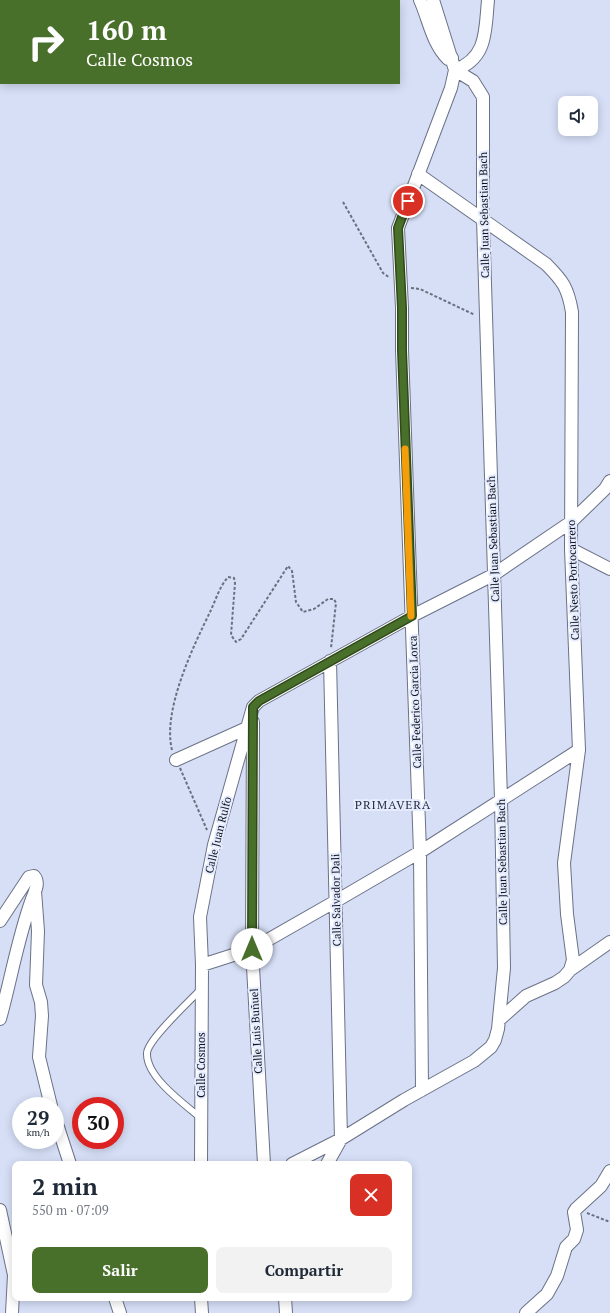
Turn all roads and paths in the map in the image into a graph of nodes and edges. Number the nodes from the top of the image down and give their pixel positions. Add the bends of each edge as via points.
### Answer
1 (420, 0) edge
2 (433, 0) edge
3 (488, 0) edge
4 (453, 64) junction
5 (418, 174) junction
6 (483, 218) junction
7 (610, 481) edge
8 (571, 522) junction
9 (571, 548) junction
10 (610, 569) edge
11 (493, 574) junction
12 (412, 616) junction
13 (330, 661) junction
14 (253, 707) junction
15 (247, 728) junction
16 (579, 750) junction
17 (176, 760) junction
18 (501, 799) junction
19 (214, 845) junction
20 (420, 852) junction
21 (35, 891) junction
22 (336, 901) junction
23 (0, 921) edge
24 (610, 942) edge
25 (252, 949) junction
26 (202, 965) junction
27 (570, 970) junction
28 (202, 988) junction
29 (0, 1019) edge
30 (499, 1020) junction
31 (422, 1090) junction
32 (49, 1097) edge
33 (201, 1118) junction
34 (341, 1139) junction
35 (64, 1146) edge
36 (69, 1161) edge
37 (201, 1161) edge
38 (264, 1161) edge
39 (298, 1161) edge
40 (329, 1161) edge
41 (610, 1171) edge
42 (576, 1209) junction
43 (0, 1210) edge
44 (610, 1222) edge
45 (12, 1266) edge
46 (13, 1301) edge
47 (116, 1301) edge
48 (201, 1301) edge
49 (285, 1301) edge
50 (12, 1313) edge
51 (120, 1313) edge
52 (202, 1313) edge
53 (286, 1313) edge
54 (526, 1313) edge

1 - 4 street, Calle Juan Sebastian Bach via 434,38 442,53
2 - 4 street
3 - 4 street via 485,40 475,58 464,66
4 - 5 street, Calle Federico Garcia Lorca via 451,88
4 - 6 street, Calle Juan Sebastian Bach via 473,81 483,97
5 - 6 street, Calle Nesto Portocarrero
5 - 12 street, Calle Federico Garcia Lorca via 398,228
6 - 8 street, Calle Nesto Portocarrero via 546,264 562,281 570,298
6 - 11 street, Calle Juan Sebastian Bach
7 - 8 street
8 - 9 street, Calle Nesto Portocarrero
8 - 11 street
9 - 10 street
9 - 16 street, Calle Nesto Portocarrero
11 - 12 street
11 - 18 street, Calle Juan Sebastian Bach
12 - 13 street
12 - 20 street, Calle Federico Garcia Lorca
13 - 14 street via 259,701
13 - 17 path via 336,603 334,599 328,599 314,609 303,612 296,602 292,571 288,566 241,639 236,642 231,635 234,578 228,577 193,647 174,701 170,733 171,748
13 - 22 street, Calle Salvador Dali
14 - 15 street, Calle Juan Rulfo
14 - 25 street, Calle Luis Buñuel
15 - 17 street
15 - 19 street, Calle Juan Rulfo
16 - 18 street
16 - 27 street, Calle Nesto Portocarrero via 564,863 567,914 573,952
17 - 19 path
18 - 20 street
18 - 30 street, Calle Juan Sebastian Bach via 504,968
19 - 26 street, Calle Juan Rulfo via 200,917
20 - 22 street
20 - 31 street, Calle Federico Garcia Lorca
21 - 23 street via 38,881 31,876
21 - 29 street
21 - 32 street via 38,931 36,985 42,1016 39,1057
22 - 25 street
22 - 34 street, Calle Salvador Dali
24 - 27 street
25 - 26 street
25 - 38 street, Calle Luis Buñuel
26 - 28 street, Calle Cosmos
27 - 30 street via 555,983 526,996
28 - 33 street, Calle Cosmos
28 - 33 lane via 161,1031 147,1053 150,1064 161,1081 171,1093
30 - 31 street, Calle Juan Sebastian Bach via 491,1047 474,1061
31 - 34 street, Calle Juan Sebastian Bach
33 - 37 street, Calle Cosmos
34 - 39 street, Calle Juan Sebastian Bach
34 - 40 street
35 - 36 street
41 - 42 street via 601,1186
42 - 44 path
42 - 54 street via 574,1212 577,1230 574,1239 566,1247 557,1276 547,1294
43 - 45 street
46 - 50 street
47 - 51 street
48 - 52 street
49 - 53 street

